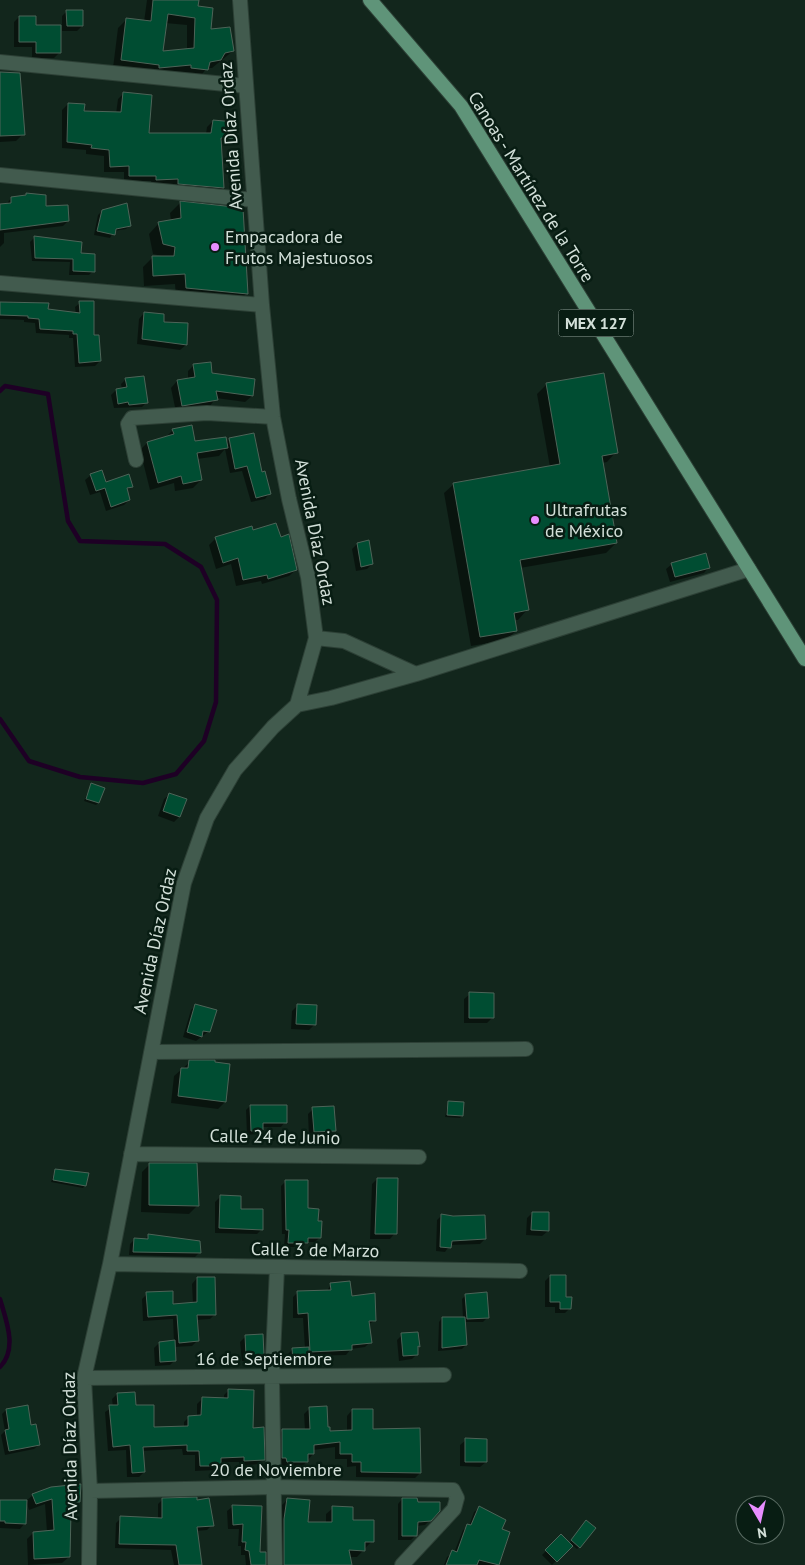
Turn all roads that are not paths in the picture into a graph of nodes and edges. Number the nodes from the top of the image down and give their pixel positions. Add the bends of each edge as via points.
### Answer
1 (240, 0) edge
2 (370, 0) edge
3 (0, 62) edge
4 (246, 86) junction
5 (0, 175) edge
6 (254, 200) junction
7 (0, 282) edge
8 (262, 305) junction
9 (273, 417) junction
10 (136, 460) dead end
11 (749, 569) junction
12 (316, 638) junction
13 (805, 659) edge
14 (416, 674) junction
15 (297, 705) junction
16 (526, 1049) dead end
17 (151, 1052) junction
18 (131, 1154) junction
19 (419, 1157) dead end
20 (110, 1264) junction
21 (277, 1268) junction
22 (520, 1271) dead end
23 (444, 1375) dead end
24 (84, 1378) junction
25 (272, 1378) junction
26 (274, 1487) junction
27 (90, 1491) junction
28 (90, 1565) edge
29 (275, 1565) edge
30 (402, 1565) edge

1 - 4 street, Avenida Díaz Ordaz
2 - 11 main road, Canoas - Martínez de la Torre / MEX 127 via 461,106
3 - 4 street
4 - 6 street, Avenida Díaz Ordaz
5 - 6 street
6 - 8 street, Avenida Díaz Ordaz
7 - 8 street
8 - 9 street, Avenida Díaz Ordaz
9 - 10 street via 207,413 132,418 128,424
9 - 12 street, Avenida Díaz Ordaz via 308,577
11 - 13 main road, Canoas - Martínez de la Torre / MEX 127
11 - 14 street
12 - 14 street via 344,641
12 - 15 street, Avenida Díaz Ordaz
14 - 15 street
15 - 17 street, Avenida Díaz Ordaz via 273,726 235,770 207,818 184,883
16 - 17 street
17 - 18 street, Avenida Díaz Ordaz
18 - 19 street, Calle 24 de Junio
18 - 20 street, Avenida Díaz Ordaz
20 - 21 street, Calle 3 de Marzo
20 - 24 street, Avenida Díaz Ordaz
21 - 22 street, Calle 3 de Marzo
21 - 25 street
23 - 25 street, 16 de Septiembre
24 - 25 street, 16 de Septiembre
24 - 27 street, Avenida Díaz Ordaz
25 - 26 street
26 - 27 street, 20 de Noviembre
26 - 29 street
26 - 30 street, 20 de Noviembre via 453,1490 457,1498 454,1510
27 - 28 street, Avenida Díaz Ordaz

